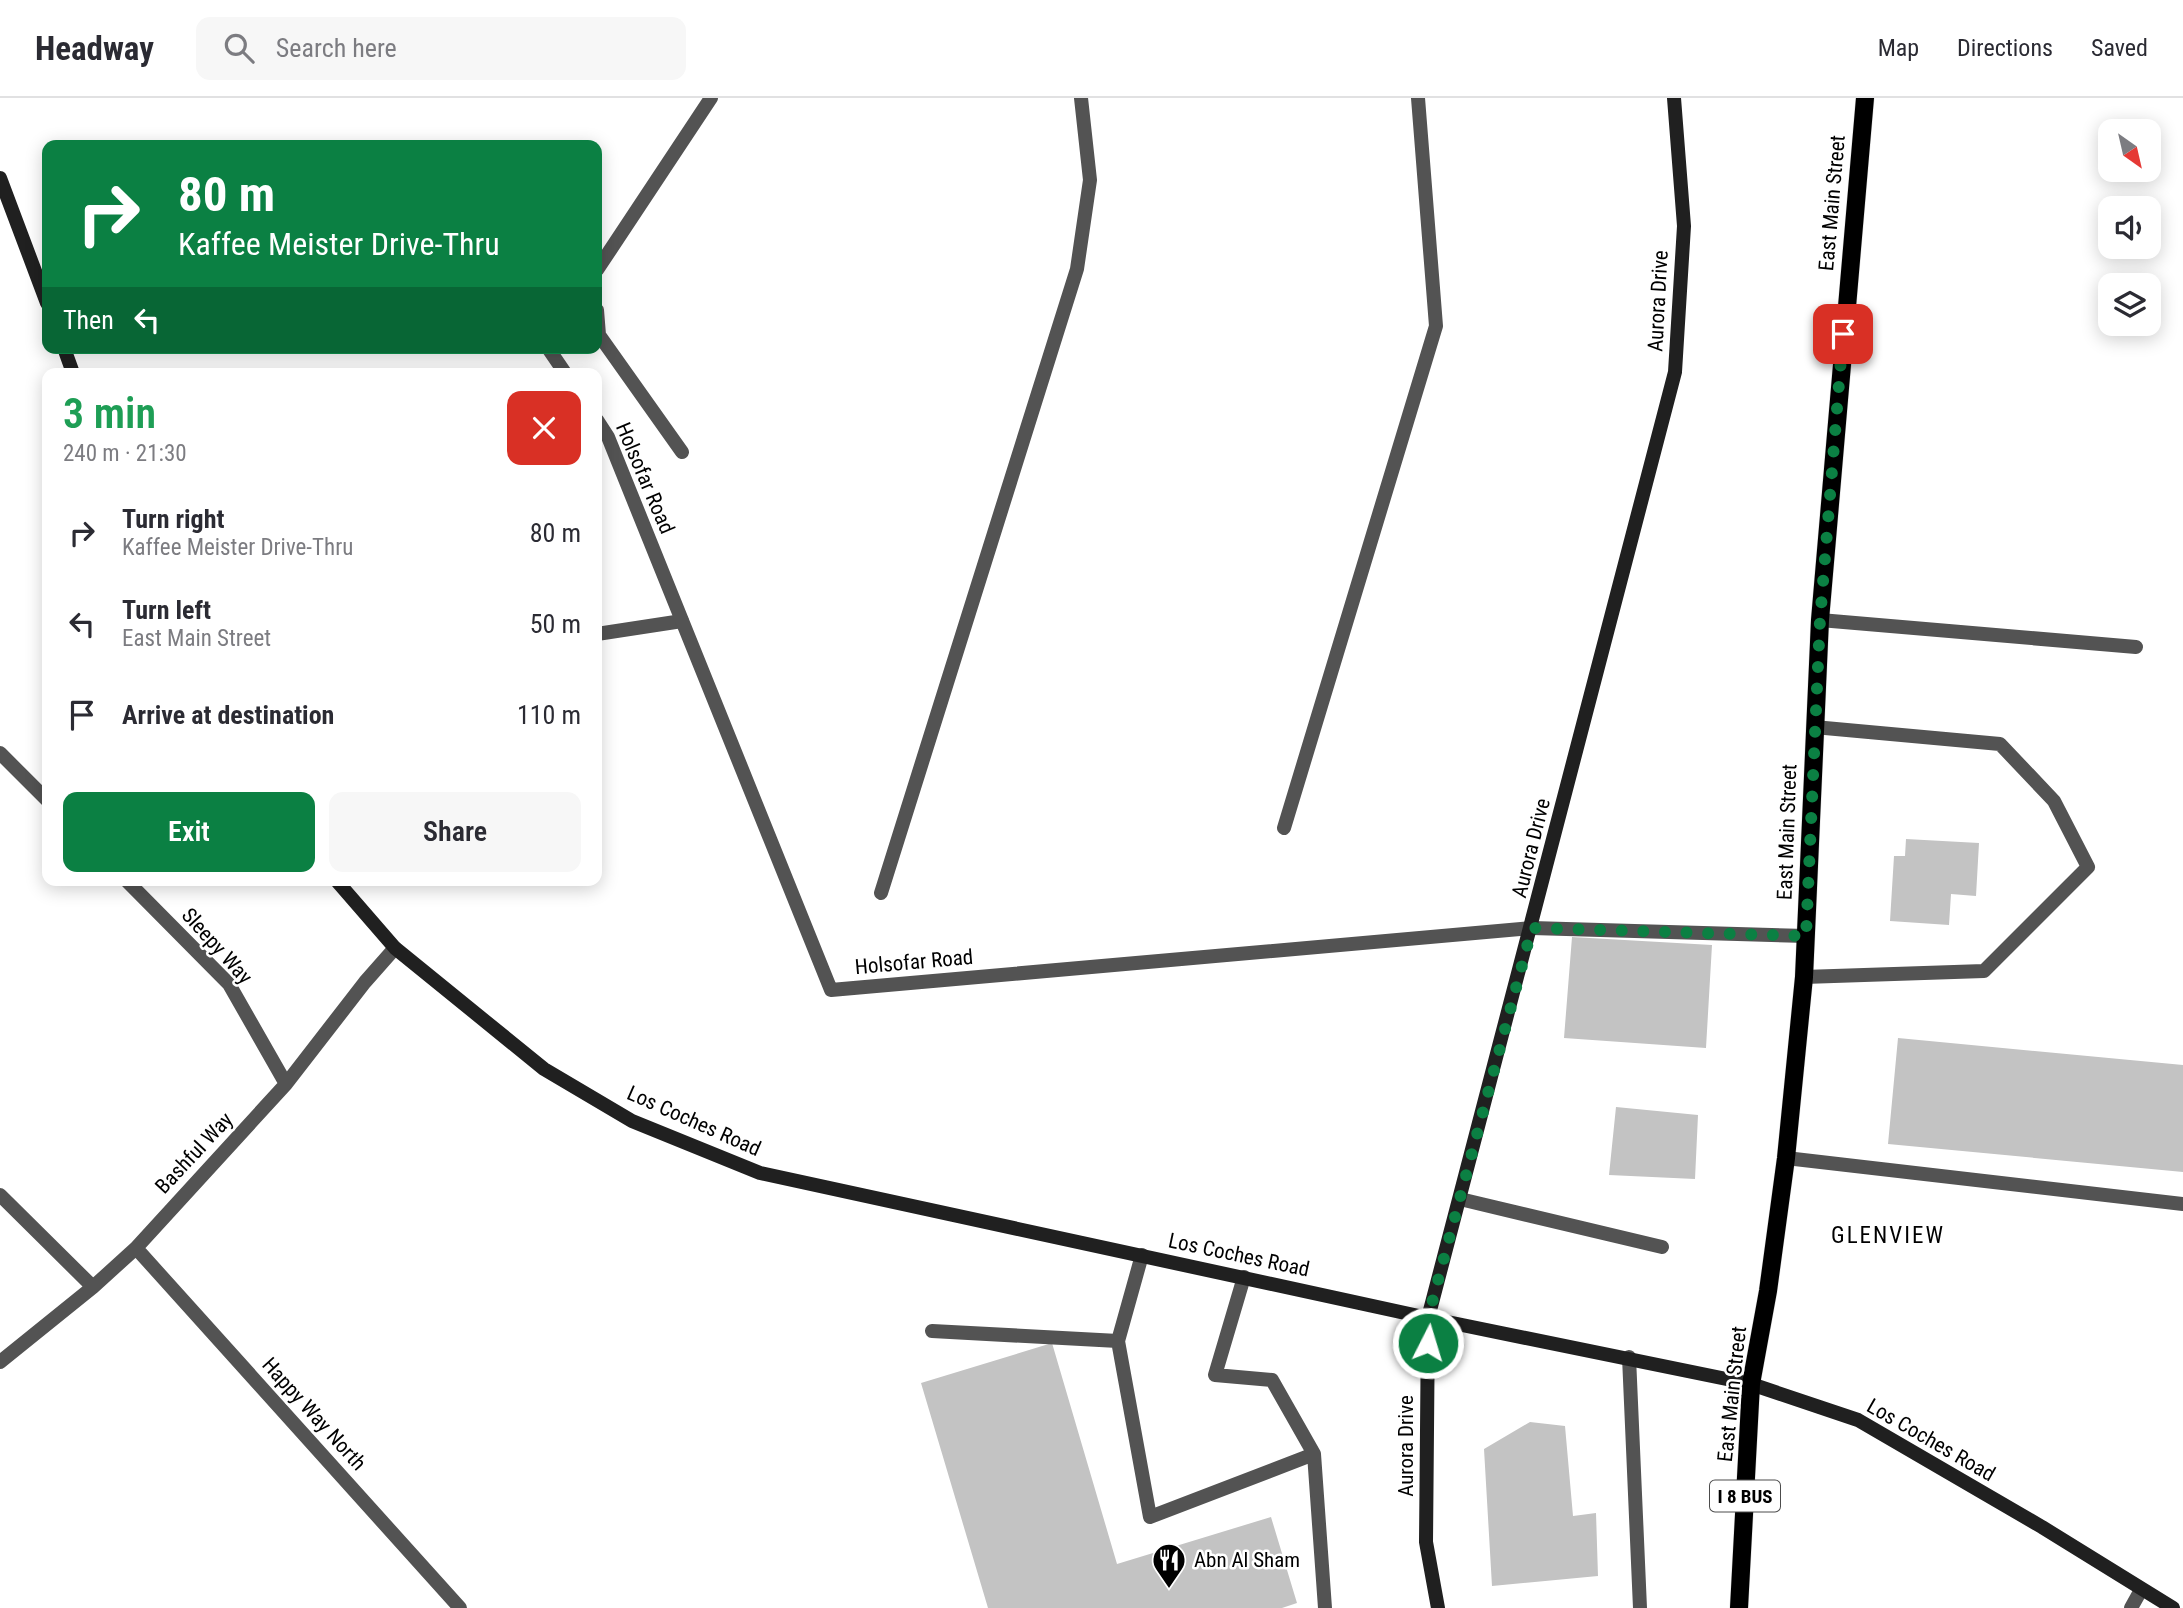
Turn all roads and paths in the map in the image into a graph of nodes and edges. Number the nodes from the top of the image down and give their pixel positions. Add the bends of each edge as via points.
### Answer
1 (710, 98) edge
2 (1081, 98) edge
3 (1418, 98) edge
4 (1674, 98) edge
5 (1864, 98) edge
6 (0, 178) edge
7 (602, 262) edge
8 (42, 290) edge
9 (602, 338) edge
10 (602, 428) edge
11 (682, 452) dead end
12 (1820, 620) junction
13 (682, 621) junction
14 (602, 633) edge
15 (2136, 647) dead end
16 (1814, 727) junction
17 (0, 753) edge
18 (42, 795) edge
19 (1284, 828) dead end
20 (132, 886) edge
21 (341, 886) edge
22 (881, 892) dead end
23 (1532, 928) junction
24 (1806, 936) junction
25 (395, 948) junction
26 (1804, 977) junction
27 (286, 1084) junction
28 (1786, 1158) junction
29 (0, 1195) edge
30 (1460, 1199) junction
31 (2183, 1203) edge
32 (1662, 1247) dead end
33 (136, 1248) junction
34 (1142, 1255) junction
35 (1244, 1277) junction
36 (93, 1287) junction
37 (1428, 1318) junction
38 (932, 1332) dead end
39 (1118, 1341) junction
40 (1629, 1357) junction
41 (0, 1362) edge
42 (1751, 1384) junction
43 (1314, 1454) junction
44 (2141, 1590) junction
45 (460, 1608) edge
46 (1325, 1608) edge
47 (1438, 1608) edge
48 (1640, 1608) edge
49 (1738, 1608) edge
50 (2131, 1608) edge
51 (2173, 1608) edge

1 - 7 street
2 - 22 street via 1090,180 1077,269
3 - 19 street via 1436,326
4 - 23 main road, Aurora Drive via 1684,226 1675,372
5 - 12 main road, East Main Street / I 8 BUS
6 - 8 main road
9 - 11 street
10 - 13 street, Holsofar Road
12 - 15 street
12 - 16 main road, East Main Street / I 8 BUS
13 - 14 street
13 - 23 street, Holsofar Road via 831,990
16 - 24 main road, East Main Street / I 8 BUS
16 - 26 street via 2000,744 2054,801 2088,867 1984,971
17 - 18 street
20 - 27 street, Sleepy Way via 229,984
21 - 25 main road, Los Coches Road
23 - 24 street
23 - 30 main road, Aurora Drive
24 - 26 main road, East Main Street / I 8 BUS
25 - 27 street, Bashful Way
25 - 34 main road, Los Coches Road via 544,1069 632,1121 760,1173
26 - 28 main road, East Main Street / I 8 BUS
27 - 33 street, Bashful Way
28 - 31 street
28 - 42 main road, East Main Street / I 8 BUS
29 - 36 street
30 - 32 street
30 - 37 main road, Aurora Drive
33 - 36 street, Bashful Way
33 - 45 street, Happy Way North
34 - 35 main road, Los Coches Road
34 - 39 street
35 - 37 main road, Los Coches Road
35 - 43 street via 1215,1375 1272,1380
36 - 41 street, Bashful Way
37 - 40 main road, Los Coches Road
37 - 47 main road, Aurora Drive via 1426,1542
38 - 39 street
39 - 43 street via 1150,1517
40 - 42 main road, Los Coches Road
40 - 48 street
42 - 44 main road, Los Coches Road via 1858,1420
42 - 49 main road, East Main Street / I 8 BUS
43 - 46 street
44 - 50 street
44 - 51 main road, Los Coches Road

